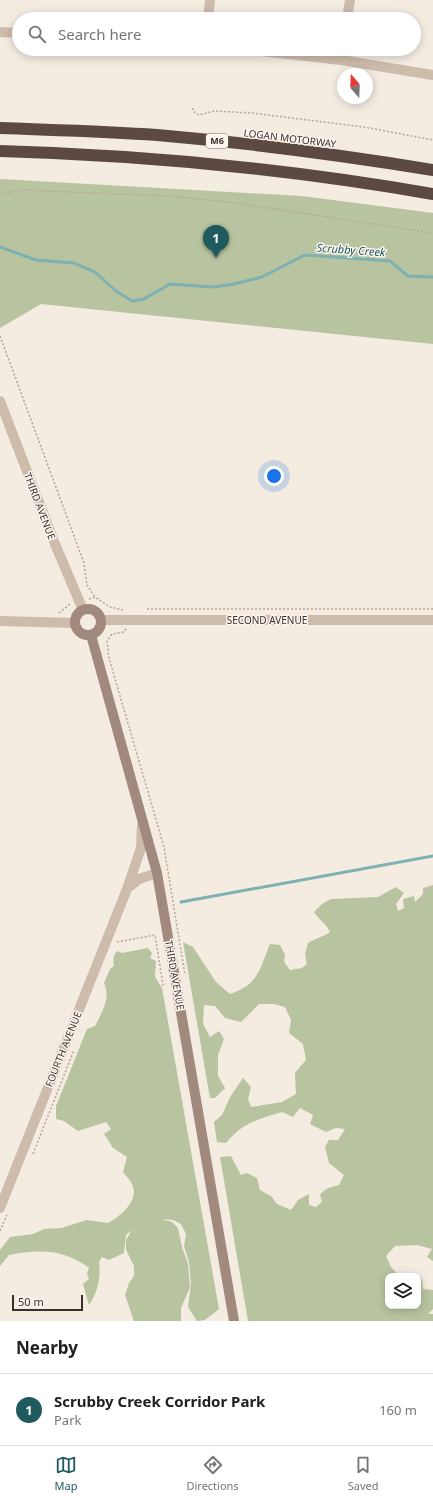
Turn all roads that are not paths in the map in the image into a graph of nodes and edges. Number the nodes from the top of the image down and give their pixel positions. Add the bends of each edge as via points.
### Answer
1 (210, 0) edge
2 (350, 0) edge
3 (209, 12) edge
4 (348, 12) edge
5 (0, 32) edge
6 (12, 33) edge
7 (305, 56) edge
8 (341, 56) edge
9 (341, 60) junction
10 (433, 75) edge
11 (0, 128) edge
12 (0, 151) edge
13 (433, 170) edge
14 (433, 194) edge
15 (0, 401) edge
16 (83, 610) junction
17 (101, 620) junction
18 (433, 620) edge
19 (0, 621) edge
20 (75, 623) junction
21 (91, 635) junction
22 (142, 824) junction
23 (157, 873) junction
24 (126, 889) junction
25 (0, 1208) edge
26 (234, 1321) edge

1 - 3 street
2 - 4 street
5 - 6 street
7 - 9 street
8 - 9 street
9 - 10 street
11 - 13 highway, LOGAN MOTORWAY / M6 via 157,135 304,151
12 - 14 highway via 140,157 237,166
15 - 16 street, THIRD AVENUE
16 - 17 main road via 93,610
16 - 20 main road via 76,617
17 - 18 street, SECOND AVENUE
17 - 21 main road via 97,632
19 - 20 street
20 - 21 main road via 80,632
21 - 22 main road, THIRD AVENUE
22 - 23 main road, THIRD AVENUE
22 - 24 street, FOURTH AVENUE via 141,848
23 - 24 street via 139,879
23 - 26 main road, THIRD AVENUE
24 - 25 street, FOURTH AVENUE

